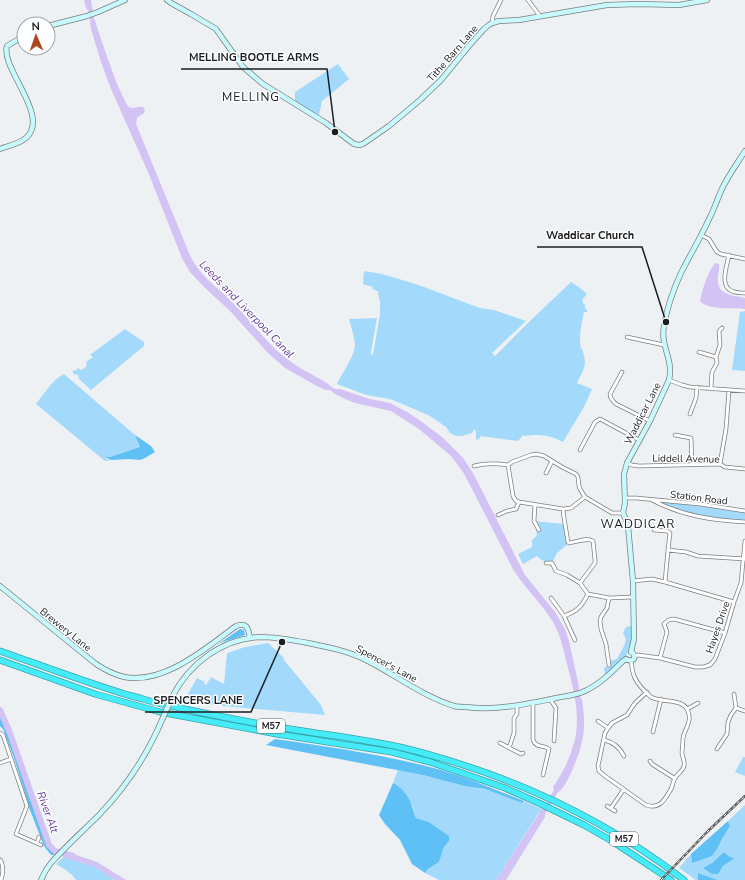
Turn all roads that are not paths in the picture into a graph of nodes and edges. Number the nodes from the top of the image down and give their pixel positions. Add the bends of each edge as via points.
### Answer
1 (125, 0) edge
2 (166, 0) edge
3 (501, 0) edge
4 (528, 0) edge
5 (707, 0) edge
6 (540, 16) junction
7 (492, 23) junction
8 (56, 24) edge
9 (16, 41) edge
10 (0, 149) edge
11 (745, 151) edge
12 (701, 235) junction
13 (729, 255) junction
14 (745, 259) edge
15 (745, 293) edge
16 (722, 328) dead end
17 (627, 337) dead end
18 (664, 345) junction
19 (699, 352) dead end
20 (716, 357) junction
21 (622, 372) dead end
22 (669, 380) junction
23 (697, 387) junction
24 (711, 388) junction
25 (729, 390) junction
26 (745, 392) edge
27 (690, 414) dead end
28 (650, 421) junction
29 (675, 435) dead end
30 (639, 440) junction
31 (580, 450) dead end
32 (547, 451) dead end
33 (544, 456) junction
34 (552, 461) junction
35 (627, 463) junction
36 (692, 464) junction
37 (720, 464) junction
38 (508, 465) junction
39 (474, 466) dead end
40 (745, 469) edge
41 (546, 473) dead end
42 (585, 496) junction
43 (625, 498) junction
44 (651, 500) junction
45 (519, 502) junction
46 (535, 505) junction
47 (563, 509) junction
48 (745, 511) edge
49 (623, 513) junction
50 (498, 515) dead end
51 (745, 522) edge
52 (539, 530) dead end
53 (654, 530) dead end
54 (745, 541) edge
55 (668, 550) junction
56 (744, 559) edge
57 (546, 563) dead end
58 (633, 582) junction
59 (665, 582) junction
60 (580, 583) junction
61 (743, 583) edge
62 (0, 586) edge
63 (588, 594) junction
64 (633, 597) junction
65 (609, 598) junction
66 (558, 599) dead end
67 (734, 602) junction
68 (564, 616) junction
69 (725, 633) junction
70 (250, 638) junction
71 (575, 640) dead end
72 (0, 651) edge
73 (633, 654) junction
74 (660, 658) junction
75 (0, 660) edge
76 (614, 660) dead end
77 (629, 660) junction
78 (609, 661) junction
79 (609, 665) dead end
80 (647, 692) junction
81 (734, 694) dead end
82 (550, 699) junction
83 (661, 700) junction
84 (533, 703) junction
85 (517, 705) junction
86 (736, 708) junction
87 (688, 709) junction
88 (697, 709) dead end
89 (745, 711) edge
90 (598, 721) dead end
91 (648, 727) dead end
92 (608, 728) junction
93 (654, 728) junction
94 (653, 732) dead end
95 (0, 733) edge
96 (604, 740) junction
97 (554, 741) dead end
98 (500, 743) dead end
99 (509, 748) junction
100 (717, 749) dead end
101 (524, 753) dead end
102 (624, 756) dead end
103 (11, 759) junction
104 (650, 761) dead end
105 (0, 763) edge
106 (652, 764) junction
107 (648, 768) dead end
108 (543, 775) dead end
109 (674, 778) junction
110 (624, 789) junction
111 (607, 806) dead end
112 (611, 808) junction
113 (615, 811) dead end
114 (39, 837) dead end
115 (37, 843) junction
116 (41, 845) dead end
117 (0, 860) edge
118 (1, 880) edge
119 (41, 880) edge
120 (671, 880) edge
121 (684, 880) edge

1 - 8 street via 96,13
2 - 7 street, Tithe Barn Lane via 216,29 243,67 263,84 359,146 389,126 420,100
3 - 7 street
4 - 6 street
5 - 6 street, Tithe Barn Lane via 679,5 607,5
6 - 7 street, Tithe Barn Lane
9 - 10 street via 7,46 6,56 33,125 25,139
11 - 12 street, Waddicar Lane via 726,180
12 - 13 street via 709,239 717,252
12 - 18 street, Waddicar Lane via 680,274 668,308 663,332
13 - 14 street
13 - 15 street via 724,280 727,288
16 - 20 street via 719,331 720,345
17 - 18 street
18 - 22 street, Waddicar Lane via 670,365
19 - 20 street
20 - 24 street
21 - 28 street via 610,394 612,401
22 - 23 street
22 - 28 street, Waddicar Lane
23 - 24 street
23 - 27 street
24 - 25 street
25 - 26 street
25 - 37 street
28 - 30 street, Waddicar Lane
29 - 36 street via 690,438
30 - 31 street via 600,419 595,422
30 - 35 street, Waddicar Lane
32 - 33 street
33 - 34 street
33 - 38 street via 531,454
34 - 41 street
34 - 42 street via 576,474
35 - 36 street, Liddell Avenue via 639,466
35 - 43 street, Waddicar Lane via 624,474
36 - 37 street, Liddell Avenue
37 - 40 street, Liddell Avenue
38 - 39 street via 483,463
38 - 45 street via 513,496
42 - 47 street via 571,508
42 - 49 street via 612,513
43 - 44 street, Station Road
43 - 49 street, Waddicar Lane
44 - 48 street, Station Road
44 - 51 street, Station Road via 687,514
45 - 46 street
45 - 50 street via 516,509
46 - 47 street
46 - 52 street via 534,521
47 - 60 street via 568,542 589,539 593,542 595,563
49 - 58 street, Waddicar Lane via 628,526
53 - 55 street via 670,533
54 - 56 street, Hayes Drive
55 - 56 street via 698,556
55 - 59 street
56 - 61 street, Hayes Drive
57 - 60 street via 553,562 556,571
58 - 59 street via 652,579
58 - 64 street, Waddicar Lane
59 - 67 street
60 - 63 street
61 - 67 street, Hayes Drive
62 - 70 street, Brewery Lane via 96,664 111,673 125,677 149,676 172,670 239,625 247,627
63 - 65 street
63 - 68 street via 577,610
64 - 65 street
64 - 73 street, Waddicar Lane
65 - 78 street via 608,608 600,621
66 - 68 street via 552,600
67 - 69 street, Hayes Drive
68 - 71 street
69 - 74 street, Hayes Drive via 715,659 704,668
69 - 74 street via 670,619 664,624 667,632
70 - 85 street, Spencer's Lane via 280,638 348,653 365,659 416,689 456,706 481,709
70 - 119 street, Spencer's Lane, bridge via 225,645 206,656 187,674 172,697 151,743 120,791 48,866
72 - 121 highway, M57 via 97,685 165,705 390,745 470,767 561,804 615,833
73 - 74 street, Hayes Drive
73 - 77 street via 634,659
73 - 77 street via 626,654
75 - 120 highway, M57 via 96,694 160,712 392,752 468,774 558,811 612,841
76 - 78 street
77 - 80 street via 634,676
77 - 82 street, Spencer's Lane via 623,661 599,683 584,692
78 - 79 street
80 - 83 street via 653,698
80 - 92 street via 627,715
81 - 86 street
82 - 84 street, Spencer's Lane
82 - 97 street via 556,708
83 - 87 street via 679,703
83 - 93 street
84 - 85 street, Spencer's Lane
84 - 108 street via 533,740 537,746 546,747 548,750
85 - 99 street via 514,733
86 - 89 street
86 - 100 street
87 - 88 street via 696,704
87 - 109 street via 690,716 682,753 684,766
90 - 92 street
91 - 93 street
92 - 96 street
93 - 94 street
95 - 103 street
96 - 102 street via 623,750
96 - 110 street via 599,771
98 - 99 street
99 - 101 street via 520,754
103 - 105 street
103 - 115 street via 27,806 16,834
104 - 106 street
106 - 107 street
106 - 109 street
109 - 110 street via 672,787 661,804 656,806 646,805
110 - 112 street
111 - 112 street
112 - 113 street
114 - 115 street
115 - 116 street
117 - 118 street via 3,870

